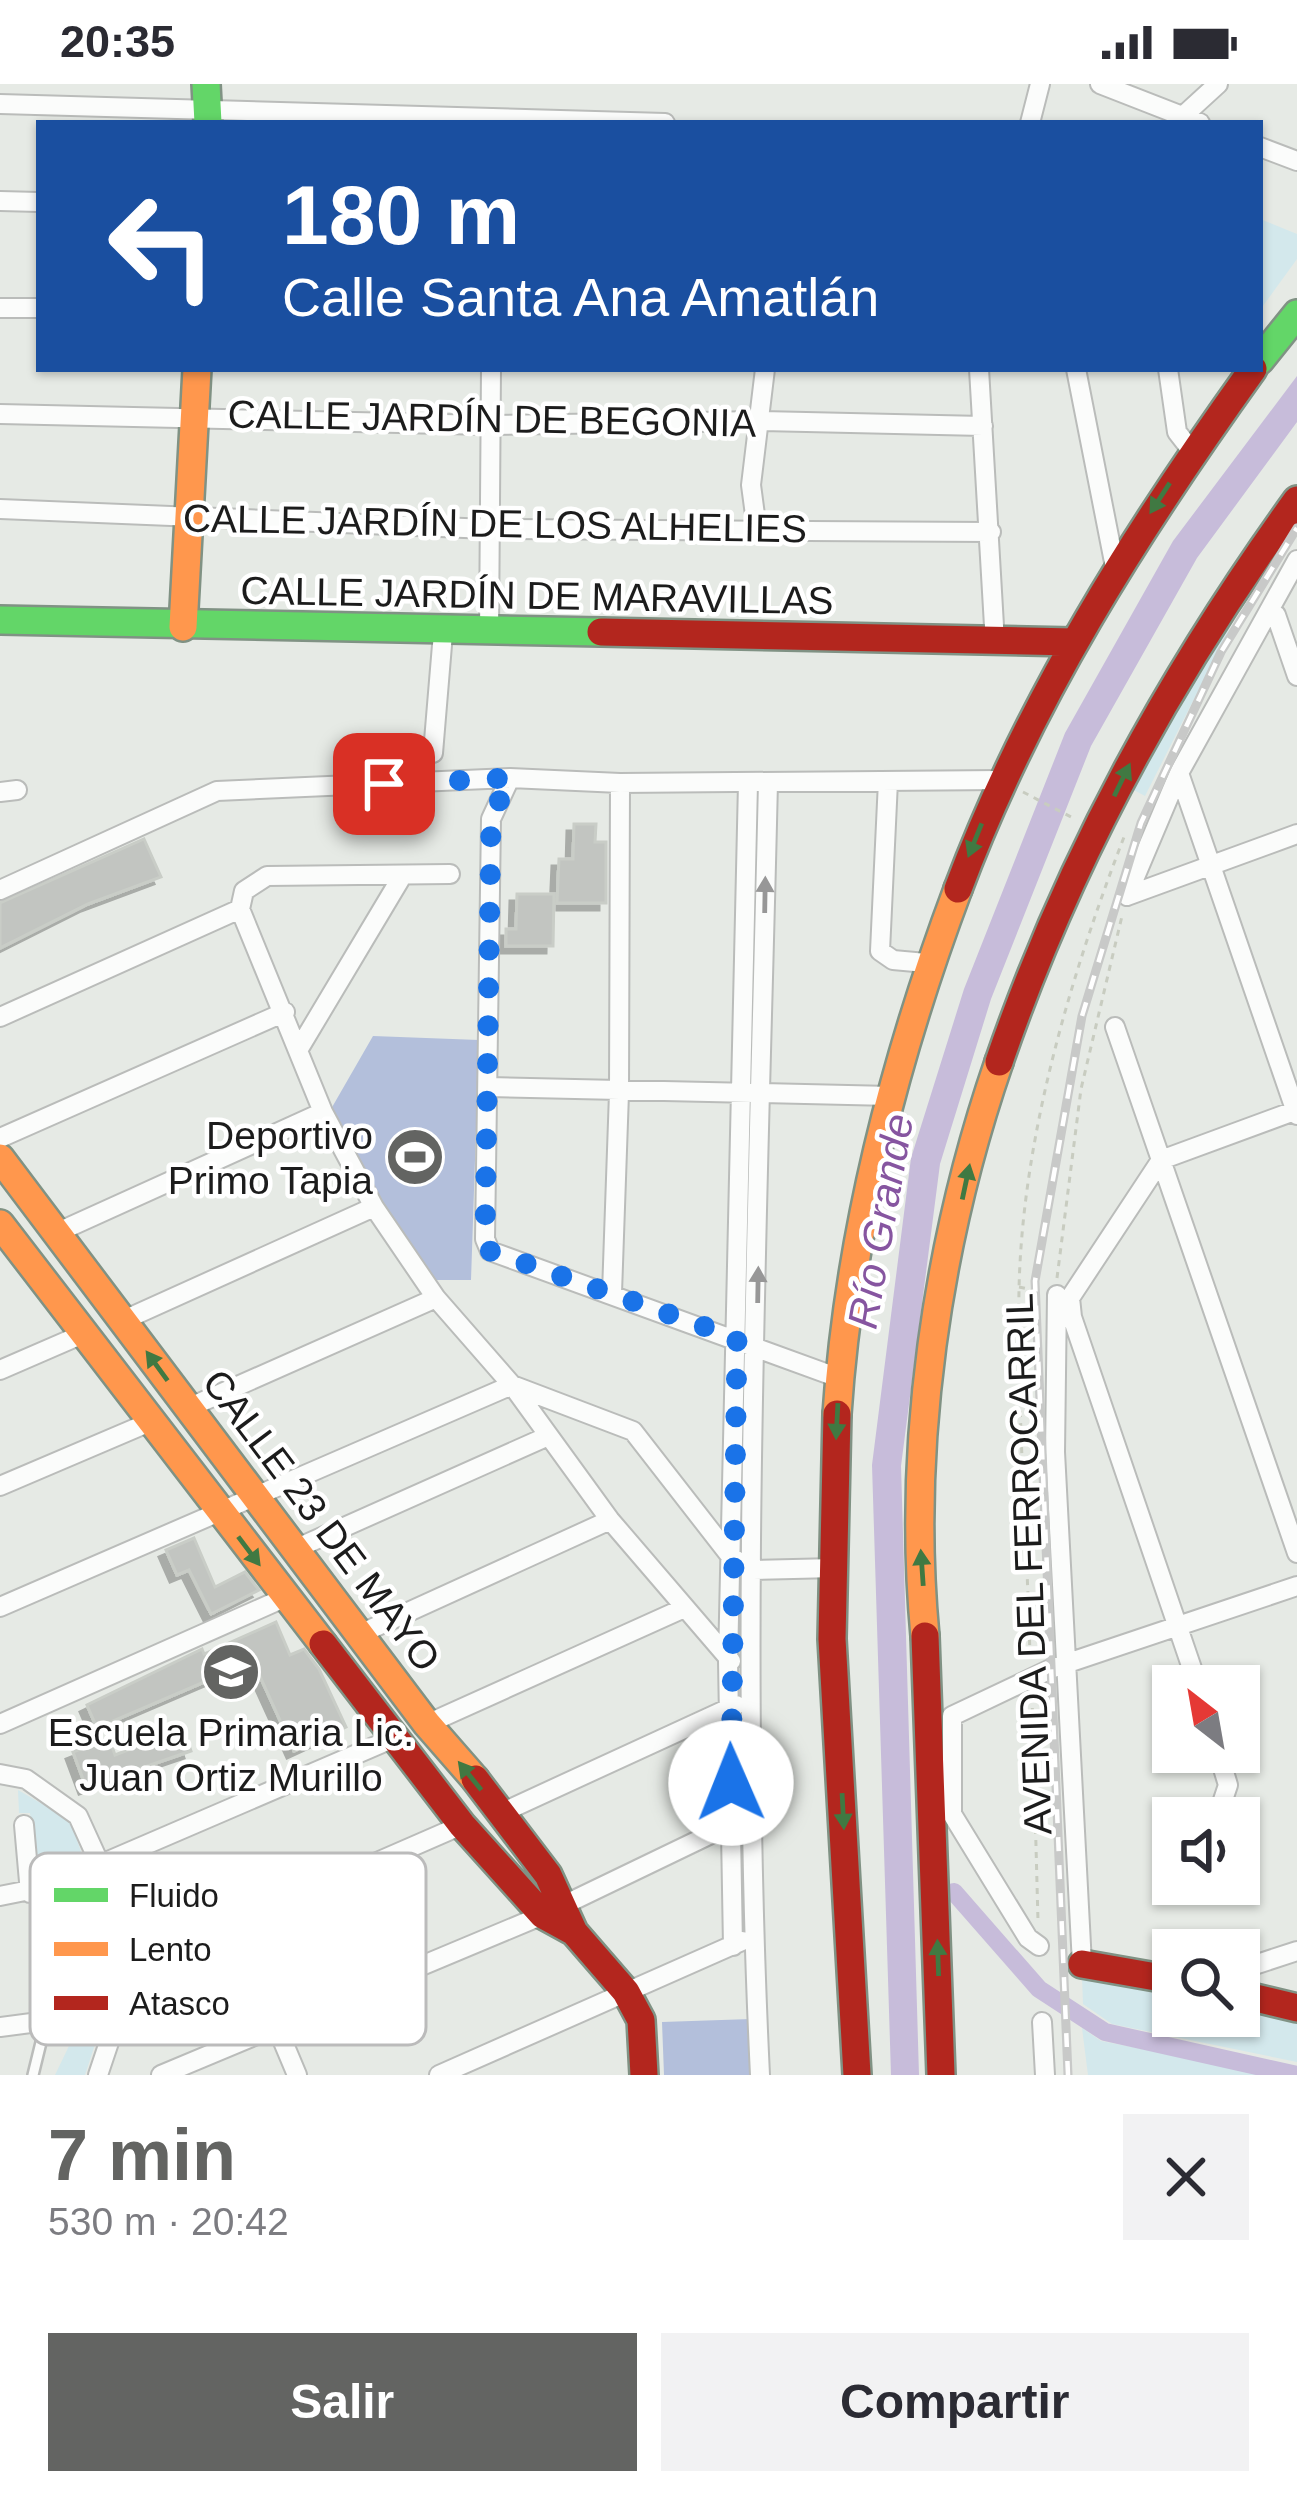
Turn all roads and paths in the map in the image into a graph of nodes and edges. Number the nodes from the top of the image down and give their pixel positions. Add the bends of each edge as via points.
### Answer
1 (1040, 84) edge
2 (1100, 84) edge
3 (1218, 84) edge
4 (0, 104) edge
5 (207, 106) edge
6 (483, 120) edge
7 (1031, 120) edge
8 (1191, 120) edge
9 (1263, 148) edge
10 (1297, 161) edge
11 (0, 201) edge
12 (36, 202) edge
13 (0, 308) edge
14 (36, 308) edge
15 (1297, 314) edge
16 (1263, 356) edge
17 (197, 372) edge
18 (491, 372) edge
19 (765, 372) edge
20 (980, 372) edge
21 (1077, 372) edge
22 (1168, 372) edge
23 (1251, 372) edge
24 (0, 414) edge
25 (195, 415) junction
26 (760, 421) junction
27 (488, 425) junction
28 (983, 426) junction
29 (1191, 450) junction
30 (1297, 500) edge
31 (0, 509) edge
32 (190, 516) junction
33 (489, 529) junction
34 (757, 530) junction
35 (991, 532) junction
36 (1297, 560) edge
37 (1115, 567) junction
38 (1276, 615) dead end
39 (0, 620) edge
40 (183, 627) junction
41 (443, 633) junction
42 (489, 634) junction
43 (1073, 642) junction
44 (995, 644) junction
45 (1297, 676) edge
46 (433, 753) dead end
47 (1179, 772) junction
48 (510, 778) junction
49 (1000, 780) junction
50 (888, 781) junction
51 (620, 783) junction
52 (758, 783) junction
53 (1026, 794) dead end
54 (1088, 824) junction
55 (1297, 834) edge
56 (1148, 845) junction
57 (1211, 866) junction
58 (450, 874) dead end
59 (401, 878) junction
60 (0, 890) edge
61 (1127, 896) junction
62 (242, 900) junction
63 (926, 963) junction
64 (1102, 991) junction
65 (285, 1012) junction
66 (0, 1017) edge
67 (1115, 1027) joint
68 (300, 1047) junction
69 (489, 1087) junction
70 (620, 1093) junction
71 (751, 1094) junction
72 (891, 1096) junction
73 (323, 1112) junction
74 (1296, 1112) edge
75 (0, 1138) edge
76 (0, 1158) edge
77 (1161, 1160) junction
78 (374, 1207) junction
79 (0, 1224) edge
80 (56, 1232) junction
81 (9, 1251) edge
82 (612, 1293) junction
83 (1063, 1296) junction
84 (436, 1298) junction
85 (124, 1320) junction
86 (83, 1334) junction
87 (737, 1338) junction
88 (758, 1346) junction
89 (0, 1370) edge
90 (839, 1378) junction
91 (512, 1385) junction
92 (188, 1408) junction
93 (151, 1422) junction
94 (546, 1437) junction
95 (0, 1486) edge
96 (256, 1497) junction
97 (220, 1512) junction
98 (610, 1520) junction
99 (295, 1549) junction
100 (1297, 1552) edge
101 (730, 1557) junction
102 (835, 1568) junction
103 (753, 1570) junction
104 (1297, 1586) edge
105 (284, 1598) junction
106 (0, 1607) edge
107 (682, 1609) junction
108 (1180, 1625) junction
109 (360, 1634) junction
110 (728, 1660) junction
111 (752, 1660) junction
112 (1061, 1665) junction
113 (1192, 1665) edge
114 (753, 1705) junction
115 (729, 1706) junction
116 (0, 1724) edge
117 (428, 1724) junction
118 (394, 1738) junction
119 (0, 1774) edge
120 (501, 1813) junction
121 (753, 1819) junction
122 (732, 1822) junction
123 (462, 1825) junction
124 (24, 1826) dead end
125 (96, 1853) edge
126 (127, 1853) edge
127 (398, 1853) edge
128 (30, 1893) joint
129 (0, 1896) edge
130 (554, 1909) junction
131 (753, 1936) junction
132 (733, 1946) junction
133 (1039, 1946) dead end
134 (1297, 1952) edge
135 (426, 1962) edge
136 (1260, 1963) edge
137 (1082, 1964) joint
138 (1152, 1976) edge
139 (626, 1992) junction
140 (1260, 1999) edge
141 (1297, 2008) edge
142 (1042, 2021) dead end
143 (30, 2023) edge
144 (0, 2027) edge
145 (44, 2045) edge
146 (108, 2045) edge
147 (230, 2045) edge
148 (284, 2045) edge
149 (33, 2075) edge
150 (98, 2075) edge
151 (161, 2075) edge
152 (297, 2075) edge
153 (440, 2075) edge
154 (644, 2075) edge
155 (760, 2075) edge
156 (857, 2075) edge
157 (941, 2075) edge
158 (1045, 2075) edge

1 - 7 street
2 - 8 street
3 - 8 street
4 - 5 street
5 - 6 street
9 - 10 street
11 - 12 street
13 - 14 street
15 - 16 street
17 - 25 street
18 - 27 street
19 - 26 street
20 - 28 street
21 - 37 street
22 - 29 street via 1178,432
23 - 29 street
24 - 25 street, CALLE JARDÍN DE BEGONIA
25 - 27 street, CALLE JARDÍN DE BEGONIA
25 - 32 street
26 - 27 street, CALLE JARDÍN DE BEGONIA
26 - 28 street, CALLE JARDÍN DE BEGONIA
26 - 34 street via 751,485
27 - 33 street
28 - 35 street
29 -> 37 street
54 -> 30 street, AVENIDA DEL FERROCARRIL via 1247,563
31 - 32 street, CALLE JARDÍN DE LOS ALHELIES
32 - 33 street, CALLE JARDÍN DE LOS ALHELIES
32 - 40 street
33 - 34 street, CALLE JARDÍN DE LOS ALHELIES
33 - 42 street
34 - 35 street, CALLE JARDÍN DE LOS ALHELIES
35 - 44 street
36 - 47 street
37 - 43 street
38 - 45 street
39 - 40 street, CALLE JARDÍN DE MARAVILLAS
40 - 41 street, CALLE JARDÍN DE MARAVILLAS
41 - 42 street, CALLE JARDÍN DE MARAVILLAS
41 - 46 street
42 - 44 street, CALLE JARDÍN DE MARAVILLAS
43 - 44 street, CALLE JARDÍN DE MARAVILLAS
43 - 49 street
47 - 56 street
47 - 57 street
48 - 51 street
48 - 60 street via 218,791
48 - 69 street via 491,819
49 - 50 street
49 -> 63 street
50 - 52 street
50 - 63 street via 880,952
51 - 52 street
51 - 70 street
52 - 71 street
53 - 54 path
54 - 56 path
157 -> 54 street, AVENIDA DEL FERROCARRIL via 921,1546 938,1312 973,1152
55 - 57 street
56 - 61 street
57 - 61 street
57 - 74 street
58 - 59 street
59 - 62 street via 267,877
59 - 68 street
61 - 64 path, AVENIDA DEL FERROCARRIL
62 - 65 street
62 - 66 street
63 - 72 street
64 - 67 path
64 - 83 path, AVENIDA DEL FERROCARRIL via 1081,1089
65 - 68 street
65 - 75 street
67 - 77 street
68 - 73 street
69 - 70 street
69 - 82 street via 490,1251
70 - 71 street
70 - 82 street
71 - 72 street
71 - 87 street
88 -> 71 street
72 - 90 street
73 - 78 street
73 - 80 street
74 - 77 street
76 - 80 street, CALLE 23 DE MAYO
77 - 83 street
77 - 100 street
78 - 84 street
78 - 85 street
79 - 81 street, CALLE 23 DE MAYO
80 - 85 street, CALLE 23 DE MAYO
81 - 86 street, CALLE 23 DE MAYO
82 - 87 street
83 - 108 street
83 - 112 street, AVENIDA DEL FERROCARRIL via 1055,1452
84 - 91 street
84 - 92 street
92 -> 85 street, CALLE 23 DE MAYO
86 - 89 street
86 - 93 street, CALLE 23 DE MAYO
87 - 88 street
87 - 101 street
88 - 90 street
88 - 103 street
90 -> 102 street
91 - 94 street
91 - 96 street
91 - 101 street via 633,1432
92 - 96 street, CALLE 23 DE MAYO
93 - 95 street
93 - 97 street, CALLE 23 DE MAYO
94 - 98 street
94 - 99 street
96 - 97 street
96 - 99 street, CALLE 23 DE MAYO
97 -> 105 street, CALLE 23 DE MAYO
97 - 106 street
98 - 107 street
98 - 109 street
99 - 109 street, CALLE 23 DE MAYO
101 - 103 street
101 - 110 street
102 - 103 street
102 -> 156 street
103 - 111 street
104 - 108 street
105 - 116 street
105 - 118 street, CALLE 23 DE MAYO
107 - 110 street
107 - 117 street
108 - 112 street
108 - 113 street
109 - 117 street, CALLE 23 DE MAYO
110 - 111 street
110 - 115 street
111 - 114 street
112 - 133 street via 952,1716 952,1814
112 - 137 street, AVENIDA DEL FERROCARRIL
114 - 115 street
114 - 121 street
115 - 120 street
115 - 122 street
120 -> 117 street, CALLE 23 DE MAYO
118 - 123 street, CALLE 23 DE MAYO
118 - 126 street
119 - 125 street via 26,1779 78,1816
120 - 130 street, CALLE 23 DE MAYO
121 - 122 street
121 - 131 street
122 - 130 street
122 - 132 street
123 - 127 street
123 - 130 street, CALLE 23 DE MAYO
124 - 128 street
128 - 129 street
130 - 135 street
130 - 139 street, CALLE 23 DE MAYO
131 - 132 street
131 - 155 street
132 - 139 street
134 - 136 street
137 - 138 street
139 - 153 street
139 - 154 street, CALLE 23 DE MAYO via 641,2020
140 - 141 street
142 - 158 street
143 - 144 street
145 - 149 lane
146 - 150 street
147 - 151 street
148 - 152 street

